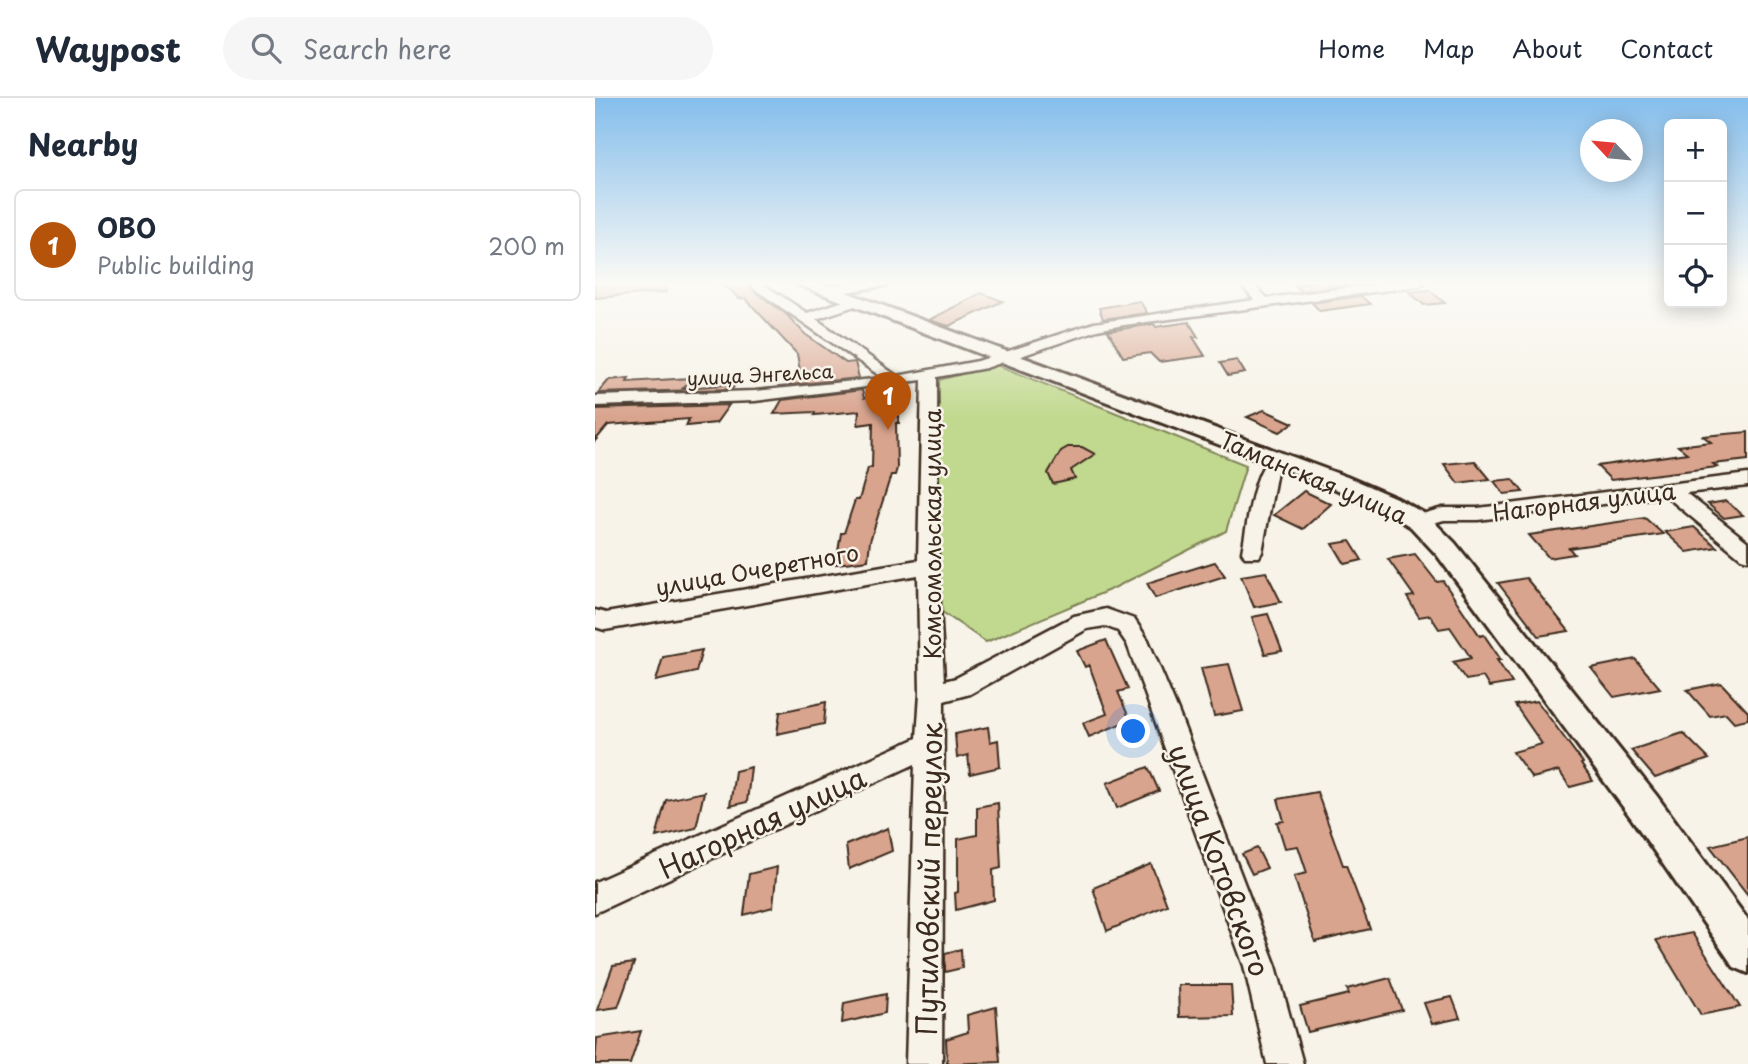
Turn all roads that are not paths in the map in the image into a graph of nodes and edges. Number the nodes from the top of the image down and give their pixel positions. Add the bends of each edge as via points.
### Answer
1 (819, 327) edge
2 (925, 327) edge
3 (1094, 327) edge
4 (1006, 358) junction
5 (930, 375) junction
6 (894, 381) junction
7 (595, 401) edge
8 (1278, 458) junction
9 (1748, 481) edge
10 (1673, 492) junction
11 (1419, 522) junction
12 (1252, 552) dead end
13 (1748, 553) edge
14 (928, 566) junction
15 (595, 618) edge
16 (932, 693) junction
17 (929, 745) junction
18 (597, 905) edge
19 (1748, 953) edge
20 (924, 1064) edge
21 (1285, 1064) edge

1 - 6 street
2 - 4 street, Таманская улица
3 - 4 street, улица Энгельса
4 - 5 street, улица Энгельса
4 - 8 street, Таманская улица
5 - 6 street, улица Энгельса
5 - 14 street, Комсомольская улица
6 - 7 street, улица Энгельса via 755,396
8 - 11 street, Таманская улица via 1388,503
8 - 12 street via 1268,470
9 - 10 street, Нагорная улица
10 - 11 street, Нагорная улица via 1443,514
10 - 13 street
11 - 19 street, Таманская улица via 1446,549 1636,796
14 - 15 street, улица Очеретного via 604,622
14 - 16 street, Комсомольская улица
16 - 17 street, Путиловский переулок
16 - 21 street, улица Котовского via 961,687 1082,622 1106,617 1126,625 1137,640 1166,710 1261,966
17 - 18 street, Нагорная улица
17 - 20 street, Путиловский переулок

